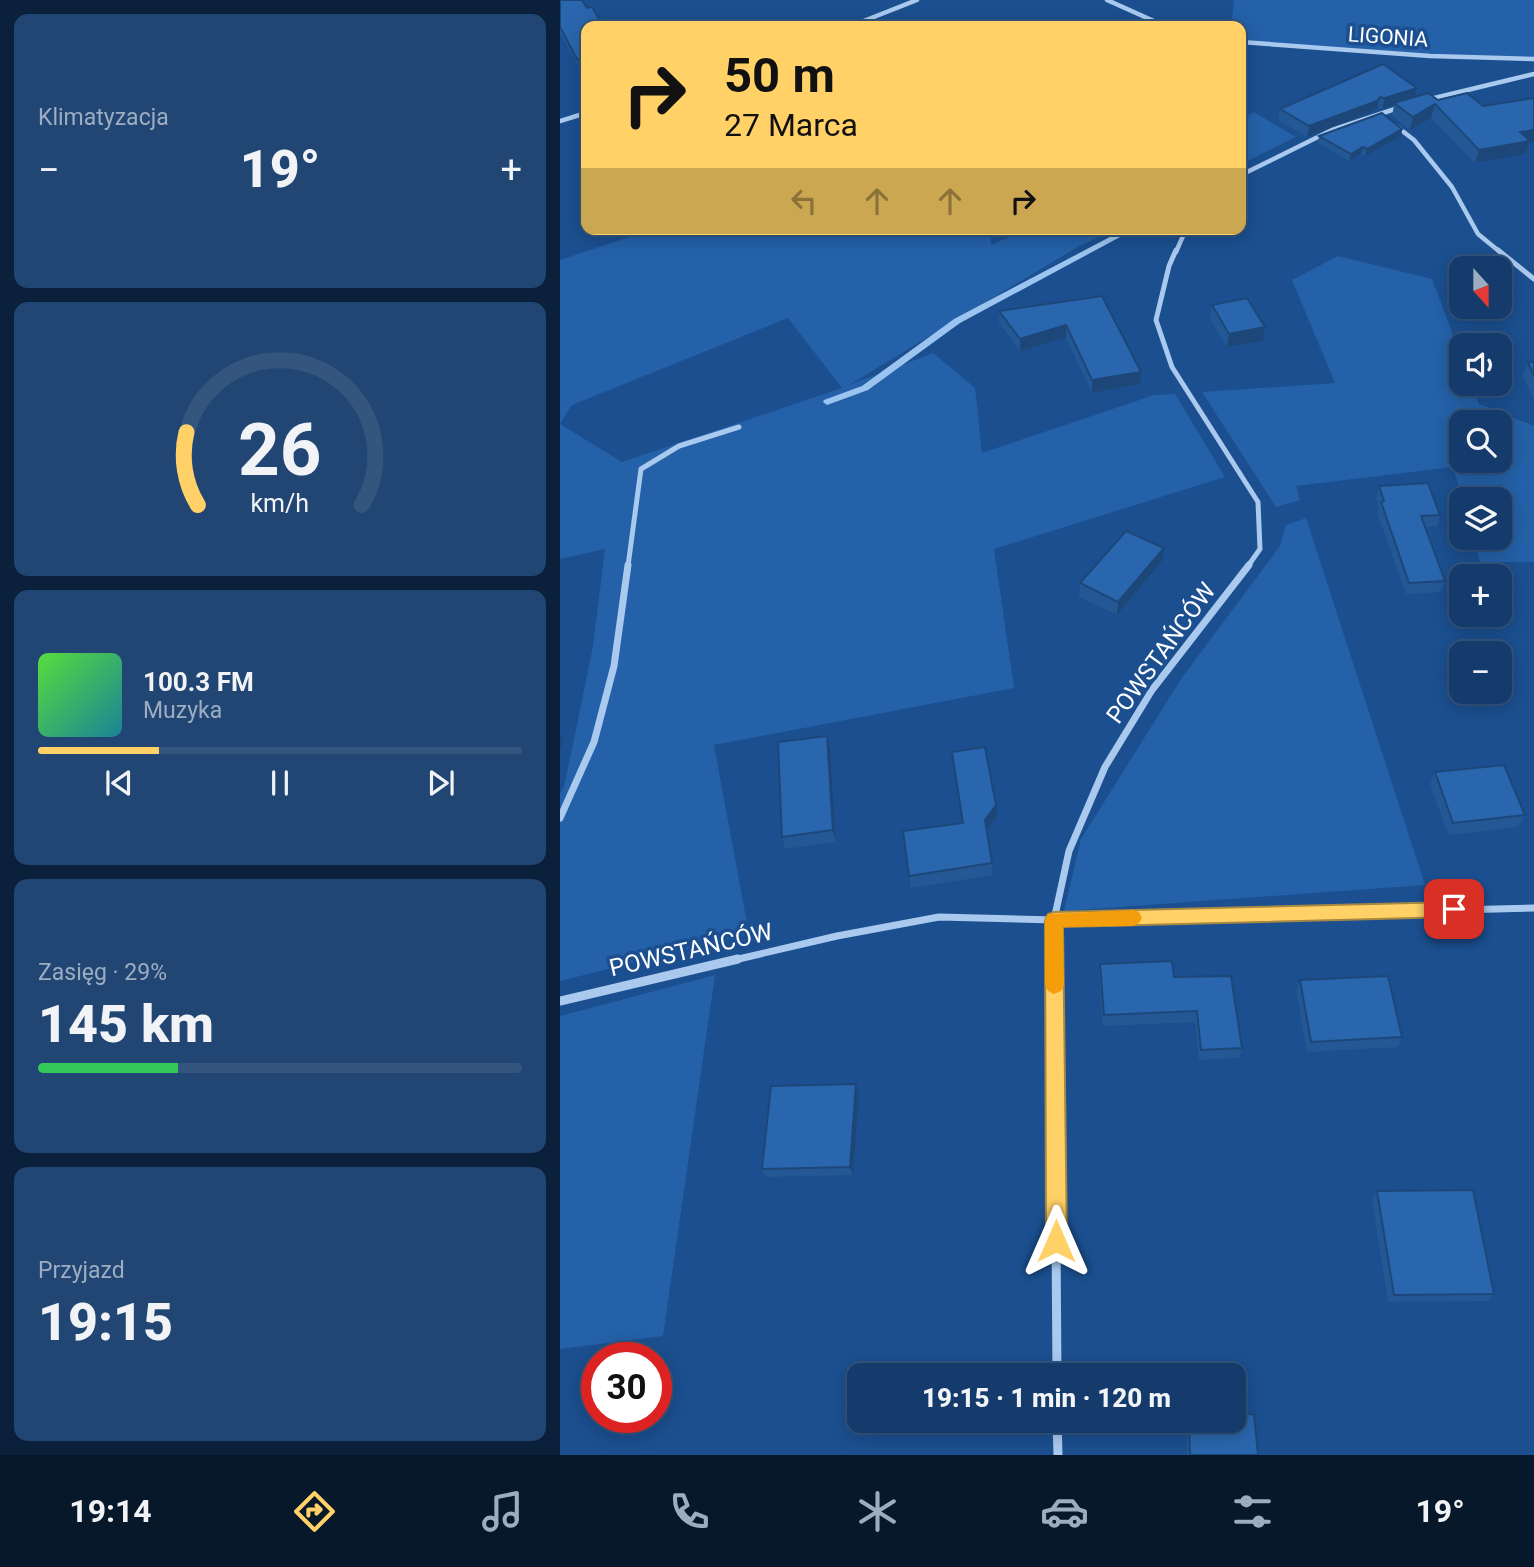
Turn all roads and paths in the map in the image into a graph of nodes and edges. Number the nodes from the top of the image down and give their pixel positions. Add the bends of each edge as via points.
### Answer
1 (917, 0) edge
2 (1107, 0) edge
3 (864, 21) edge
4 (1154, 21) edge
5 (1246, 42) edge
6 (1534, 59) edge
7 (1534, 74) edge
8 (1415, 103) edge
9 (1403, 106) edge
10 (1379, 112) junction
11 (581, 115) edge
12 (560, 121) edge
13 (1246, 173) edge
14 (1183, 235) edge
15 (1534, 279) edge
16 (739, 427) dead end
17 (560, 818) edge
18 (1534, 908) edge
19 (1054, 920) junction
20 (560, 1001) edge
21 (1057, 1363) edge
22 (1058, 1433) edge
23 (1058, 1455) edge

1 - 3 street
2 - 4 street
5 - 6 street, LIGONIA
7 - 8 street
9 - 10 street
10 - 13 street
10 - 15 street via 1414,140 1452,187 1478,234
11 - 12 street
14 - 19 street, POWSTAŃCÓW via 1169,266 1156,320 1172,367 1258,502 1259,549 1152,691 1105,767 1069,851
16 - 17 street via 679,446 641,468 614,666 594,742
18 - 19 street
19 - 20 street, POWSTAŃCÓW via 939,916
19 - 21 street
22 - 23 street

